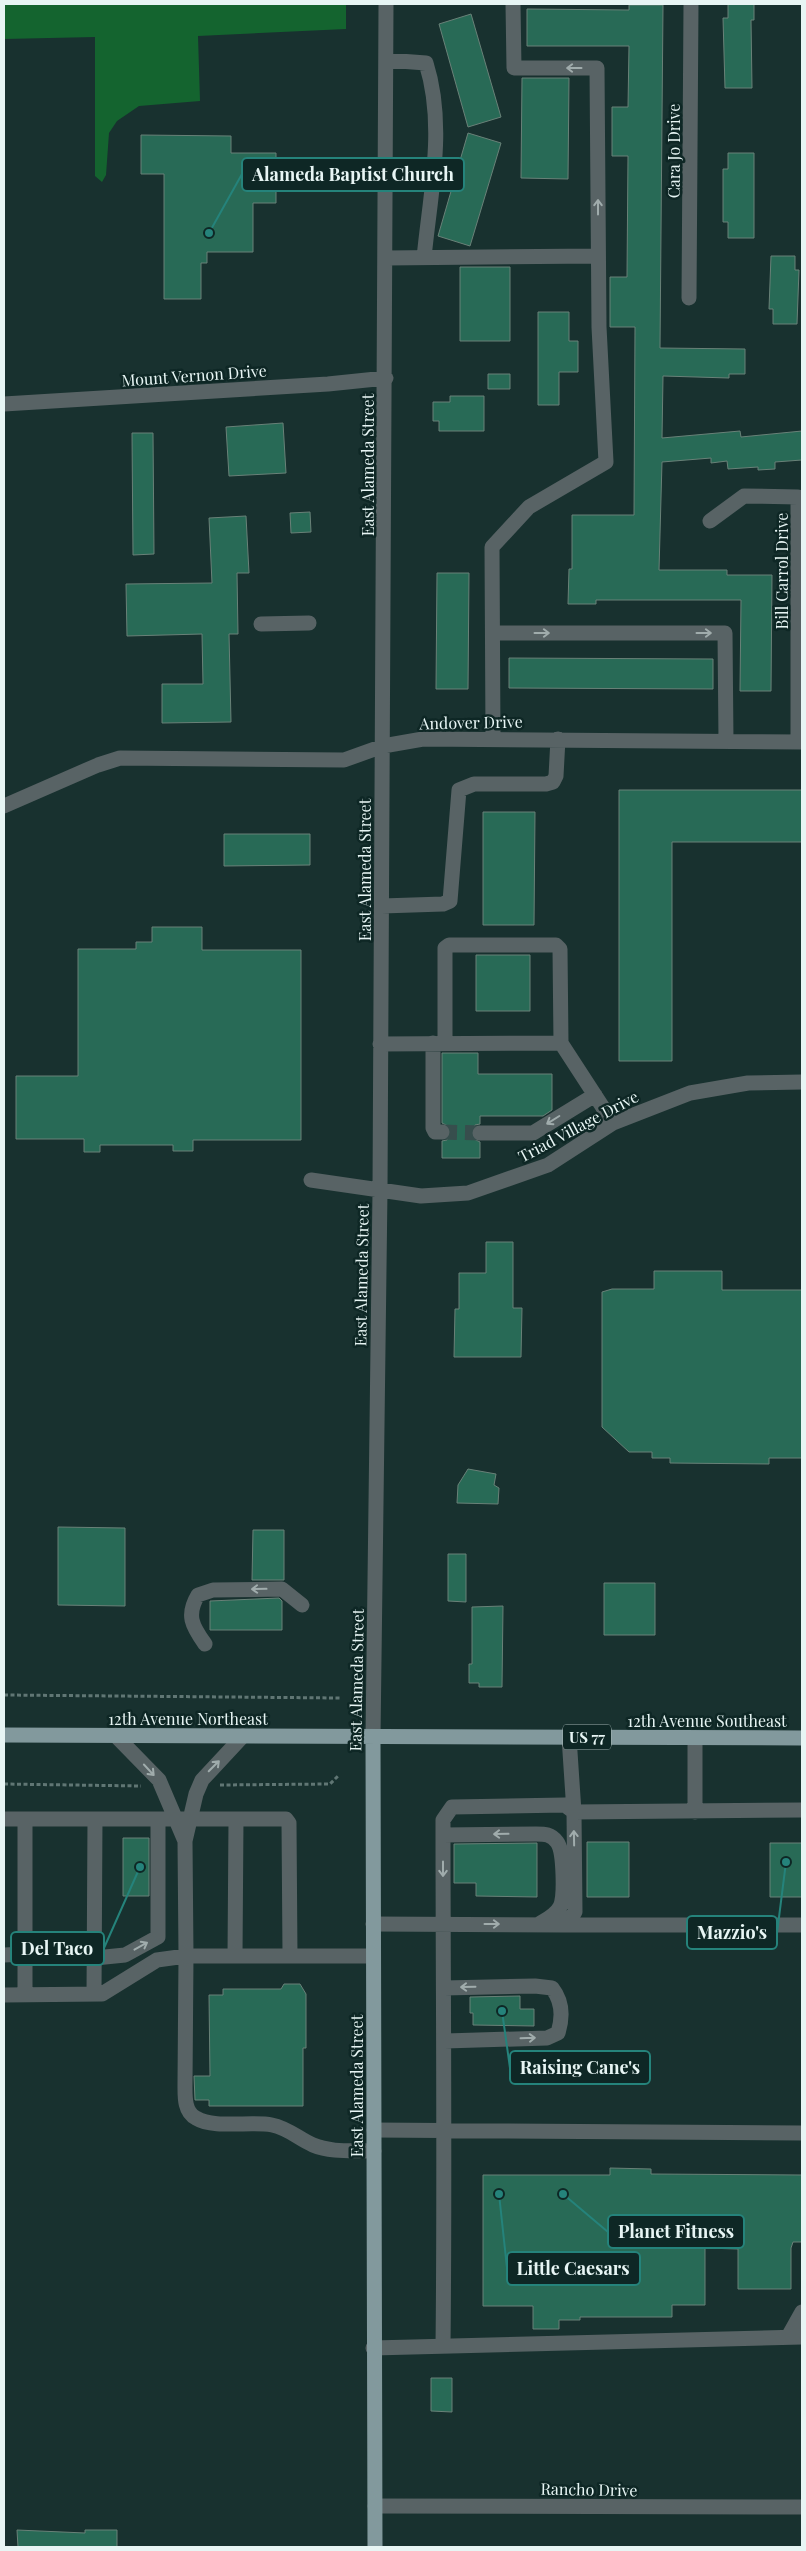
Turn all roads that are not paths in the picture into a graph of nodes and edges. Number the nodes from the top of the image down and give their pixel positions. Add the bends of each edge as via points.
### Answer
1 (386, 4) edge
2 (513, 4) edge
3 (691, 4) edge
4 (386, 60) junction
5 (598, 256) junction
6 (386, 258) junction
7 (424, 258) junction
8 (689, 298) dead end
9 (386, 378) junction
10 (4, 404) edge
11 (710, 522) dead end
12 (309, 623) dead end
13 (261, 624) dead end
14 (493, 633) junction
15 (494, 739) junction
16 (558, 740) junction
17 (726, 742) junction
18 (800, 742) edge
19 (383, 746) junction
20 (4, 806) edge
21 (382, 906) junction
22 (439, 1043) junction
23 (561, 1043) junction
24 (380, 1044) junction
25 (802, 1082) edge
26 (595, 1095) junction
27 (613, 1123) junction
28 (438, 1132) dead end
29 (480, 1133) tunnel mouth
30 (310, 1180) dead end
31 (380, 1191) junction
32 (302, 1605) dead end
33 (205, 1644) dead end
34 (4, 1735) edge
35 (115, 1735) junction
36 (243, 1736) junction
37 (373, 1737) junction
38 (569, 1737) junction
39 (695, 1738) junction
40 (802, 1738) edge
41 (802, 1810) edge
42 (574, 1812) junction
43 (695, 1812) junction
44 (4, 1819) edge
45 (25, 1819) junction
46 (96, 1819) junction
47 (158, 1819) junction
48 (183, 1819) junction
49 (236, 1819) junction
50 (443, 1835) junction
51 (373, 1924) junction
52 (444, 1924) junction
53 (539, 1924) junction
54 (565, 1924) junction
55 (802, 1925) edge
56 (4, 1954) edge
57 (25, 1954) junction
58 (186, 1956) junction
59 (235, 1956) junction
60 (290, 1956) junction
61 (373, 1956) junction
62 (95, 1958) junction
63 (444, 1988) junction
64 (4, 1994) edge
65 (25, 1994) junction
66 (94, 1994) junction
67 (445, 2041) junction
68 (374, 2130) junction
69 (446, 2131) junction
70 (802, 2133) edge
71 (374, 2151) junction
72 (802, 2312) edge
73 (795, 2337) edge
74 (443, 2346) junction
75 (373, 2348) junction
76 (375, 2506) junction
77 (802, 2507) edge
78 (375, 2547) edge

1 - 4 street, East Alameda Street
5 -> 2 street via 597,68 514,68
3 - 8 street, Cara Jo Drive
4 - 6 street, East Alameda Street
4 - 7 street via 426,63 432,81 437,124
5 - 7 street
5 - 14 street via 606,462 529,507 492,547
6 - 7 street
6 - 9 street, East Alameda Street
9 - 10 street, Mount Vernon Drive
9 - 19 street, East Alameda Street
11 - 18 street, Bill Carrol Drive via 744,496 798,497
12 - 13 street
14 - 15 street
14 -> 17 street via 725,633
15 - 16 street, Andover Drive
15 - 19 street, Andover Drive via 423,739
16 - 17 street, Andover Drive
16 - 21 street via 553,782 474,784 459,790 450,900 444,904
17 - 18 street, Andover Drive
19 - 20 street, Andover Drive via 344,760 120,758
19 - 21 street, East Alameda Street
21 - 24 street, East Alameda Street
22 - 23 street
22 - 23 street via 445,948 449,945 556,945 560,949
22 - 24 street
22 - 28 street via 433,1128
23 - 26 street
24 - 31 street, East Alameda Street
25 - 27 street, Triad Village Drive via 748,1083 690,1093
26 - 27 street
26 -> 29 street via 533,1133
27 - 31 street, Triad Village Drive via 548,1165 468,1193 421,1196
30 - 31 street, Triad Village Drive
31 - 37 street, East Alameda Street
32 -> 33 street via 282,1589 213,1590 198,1595 191,1606 194,1628
34 - 35 main road, 12th Avenue Northeast / US 77
35 - 36 main road, 12th Avenue Northeast / US 77
35 -> 48 street via 159,1780
36 - 37 main road, 12th Avenue Northeast / US 77
48 -> 36 street via 202,1780
37 - 38 main road, 12th Avenue Southeast / US 77
37 - 51 main road, East Alameda Street
38 - 39 main road, 12th Avenue Southeast / US 77
38 - 42 street
39 - 40 main road, 12th Avenue Southeast / US 77
39 - 43 street
41 - 43 street
42 - 43 street
42 - 50 street via 565,1805 452,1808 443,1820
54 -> 42 street via 575,1912
44 - 45 street
45 - 46 street
45 - 57 street
46 - 47 street
46 - 62 street
47 - 48 street
62 -> 47 street via 126,1955 158,1937
48 - 49 street
48 - 58 street
49 - 59 street
49 - 60 street via 286,1819 289,1823
50 -> 52 street
53 -> 50 street via 554,1916 561,1905 562,1850 557,1841 550,1835 536,1834
51 - 52 street
51 - 61 main road, East Alameda Street
52 -> 53 street
52 - 63 street
53 - 54 street
54 - 55 street
56 - 57 street
57 - 65 street
58 - 59 street
58 - 66 street via 157,1960 102,1994
58 - 71 street via 184,2084 191,2114 202,2121 272,2125 328,2149
59 - 60 street
60 - 61 street
61 - 68 main road, East Alameda Street
62 - 66 street
63 - 67 street
67 -> 63 street via 547,2038 558,2033 561,2008 552,1988
64 - 65 street
65 - 66 street
67 - 69 street
68 - 69 street
68 - 71 main road, East Alameda Street
69 - 70 street
69 - 74 street
71 - 75 main road, East Alameda Street
72 - 73 street
73 - 74 street
74 - 75 street
75 - 76 main road, East Alameda Street
76 - 77 street, Rancho Drive
76 - 78 main road, East Alameda Street

